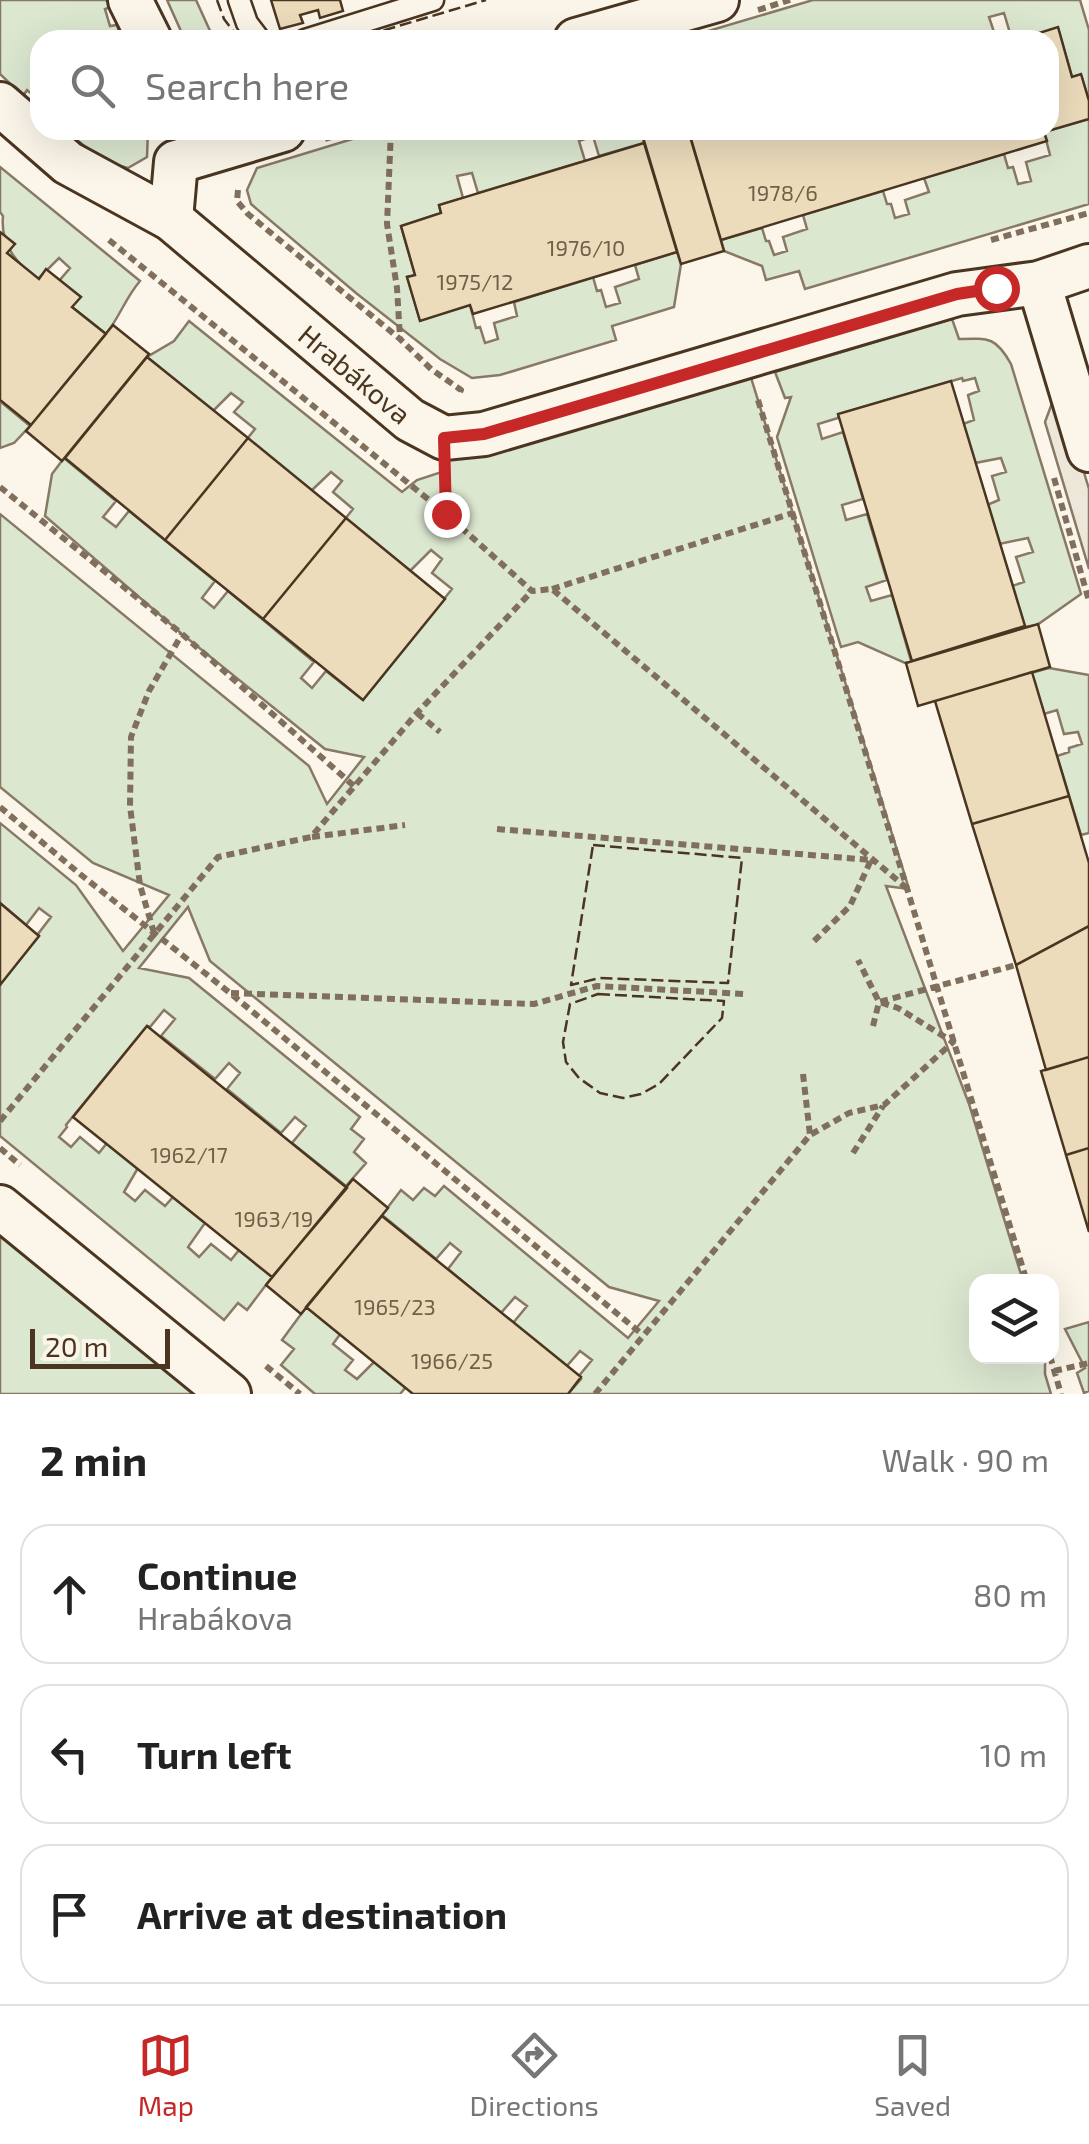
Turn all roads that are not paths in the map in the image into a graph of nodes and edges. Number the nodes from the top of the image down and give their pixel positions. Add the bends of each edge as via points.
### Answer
1 (130, 0) edge
2 (239, 0) edge
3 (433, 0) edge
4 (711, 1) edge
5 (391, 13) edge
6 (145, 30) edge
7 (252, 30) edge
8 (337, 30) edge
9 (611, 30) edge
10 (0, 104) edge
11 (30, 130) edge
12 (42, 140) edge
13 (243, 140) edge
14 (174, 146) edge
15 (171, 220) junction
16 (1089, 266) edge
17 (1040, 283) junction
18 (1089, 450) edge
19 (0, 1206) edge
20 (229, 1394) edge

1 - 6 street
2 - 7 lane
3 - 5 lane
4 - 9 street
5 - 8 lane
10 - 11 street, Hrabákova
12 - 15 street, Hrabákova via 68,162
13 - 14 street
14 - 15 street
15 - 17 street, Hrabákova via 410,420 444,438 484,434 957,294
16 - 17 street
17 - 18 street
19 - 20 street

